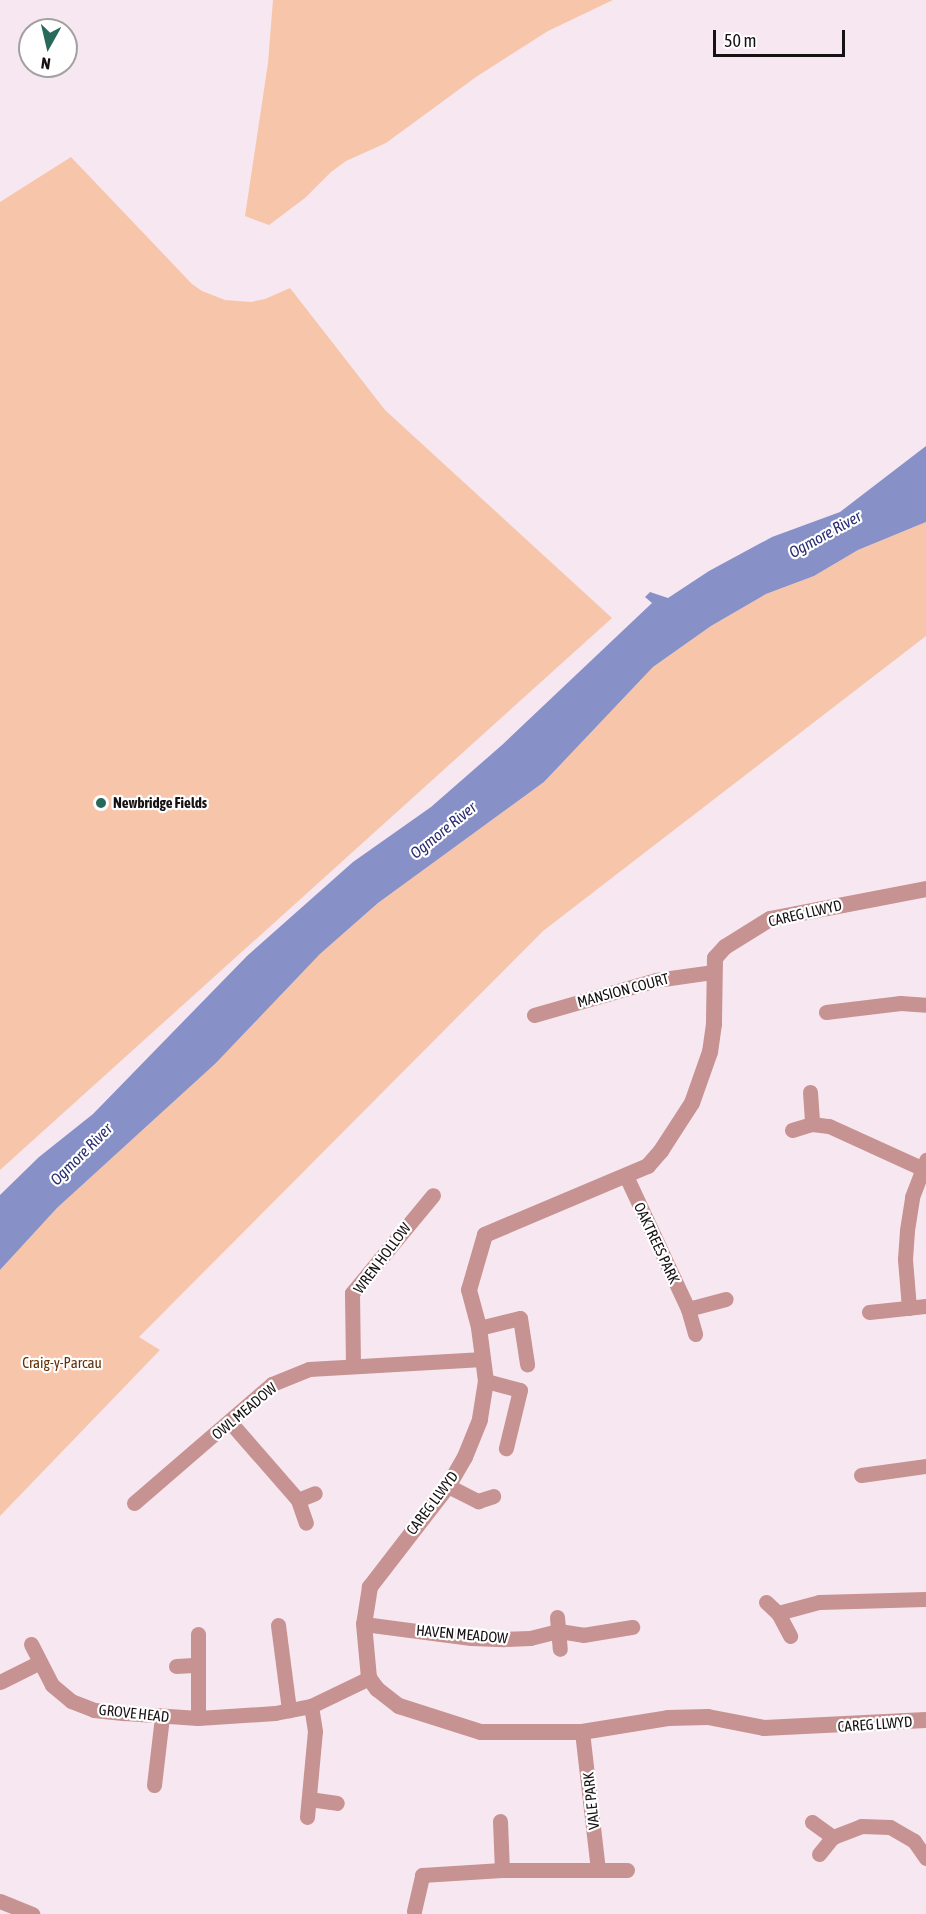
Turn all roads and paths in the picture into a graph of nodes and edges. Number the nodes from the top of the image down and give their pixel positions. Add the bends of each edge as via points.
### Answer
1 (926, 889) edge
2 (713, 972) junction
3 (926, 1005) edge
4 (826, 1012) dead end
5 (534, 1015) dead end
6 (810, 1092) dead end
7 (812, 1124) junction
8 (792, 1130) dead end
9 (924, 1164) edge
10 (626, 1176) junction
11 (433, 1195) dead end
12 (726, 1299) dead end
13 (926, 1306) edge
14 (909, 1308) junction
15 (688, 1310) junction
16 (869, 1312) dead end
17 (479, 1328) junction
18 (695, 1334) dead end
19 (483, 1359) junction
20 (527, 1364) dead end
21 (353, 1365) junction
22 (486, 1381) junction
23 (230, 1422) junction
24 (506, 1448) dead end
25 (926, 1466) edge
26 (861, 1475) dead end
27 (448, 1486) junction
28 (315, 1493) dead end
29 (493, 1496) dead end
30 (298, 1500) junction
31 (134, 1503) dead end
32 (306, 1523) dead end
33 (926, 1599) edge
34 (364, 1624) junction
35 (558, 1624) junction
36 (278, 1625) dead end
37 (632, 1627) dead end
38 (198, 1635) dead end
39 (790, 1636) dead end
40 (31, 1644) dead end
41 (560, 1649) dead end
42 (38, 1663) junction
43 (198, 1665) junction
44 (176, 1666) dead end
45 (369, 1678) junction
46 (0, 1682) edge
47 (311, 1706) junction
48 (289, 1710) junction
49 (162, 1717) junction
50 (198, 1718) junction
51 (926, 1720) edge
52 (582, 1732) junction
53 (154, 1785) dead end
54 (309, 1799) junction
55 (337, 1803) dead end
56 (307, 1817) dead end
57 (500, 1821) dead end
58 (812, 1822) dead end
59 (833, 1837) junction
60 (819, 1854) dead end
61 (926, 1858) edge
62 (502, 1870) junction
63 (598, 1870) junction
64 (627, 1870) dead end
65 (0, 1901) edge
66 (414, 1911) dead end
67 (32, 1914) edge

1 - 2 street, CAREG LLWYD via 770,919 725,947 715,958
2 - 5 street, MANSION COURT via 656,980
2 - 10 street, CAREG LLWYD via 710,1052 692,1103 648,1166
3 - 4 street via 900,1003
6 - 7 street
7 - 8 street
7 - 9 street via 829,1126
9 - 14 street via 912,1197 907,1230
10 - 15 street, OAKTREES PARK
10 - 17 street, CAREG LLWYD via 486,1235 469,1290
11 - 21 street, WREN HOLLOW via 352,1293
12 - 15 street
13 - 14 street
14 - 16 street
15 - 18 street, OAKTREES PARK
17 - 19 street, CAREG LLWYD
17 - 20 street via 520,1318
19 - 21 street, OWL MEADOW
19 - 22 street, CAREG LLWYD
21 - 23 street, OWL MEADOW via 309,1369 272,1384
22 - 24 street via 520,1390
22 - 27 street, CAREG LLWYD via 480,1420
23 - 30 street
23 - 31 street, OWL MEADOW
25 - 26 street
27 - 29 street via 478,1501
27 - 34 street, CAREG LLWYD via 370,1587
28 - 30 street
30 - 32 street
33 - 39 street via 819,1602 772,1608
34 - 35 street, HAVEN MEADOW via 504,1639 530,1638
34 - 45 street, CAREG LLWYD
35 - 37 street, HAVEN MEADOW via 583,1635
35 - 41 street
36 - 48 street
38 - 43 street
40 - 42 street, GROVE HEAD
42 - 46 street
42 - 49 street, GROVE HEAD via 52,1685 71,1701 94,1710
43 - 44 street
43 - 50 street
45 - 47 street, GROVE HEAD
45 - 52 street, CAREG LLWYD via 399,1706 481,1732
47 - 48 street, GROVE HEAD
47 - 54 street via 315,1731
48 - 50 street, GROVE HEAD
49 - 50 street, GROVE HEAD
49 - 53 street
51 - 52 street, CAREG LLWYD via 764,1728 708,1717 668,1718
52 - 63 street, VALE PARK
54 - 55 street
54 - 56 street
57 - 62 street
58 - 59 street
59 - 60 street
59 - 61 street via 861,1826 890,1827 914,1841
62 - 63 street
62 - 66 street via 422,1875
63 - 64 street
65 - 67 street

